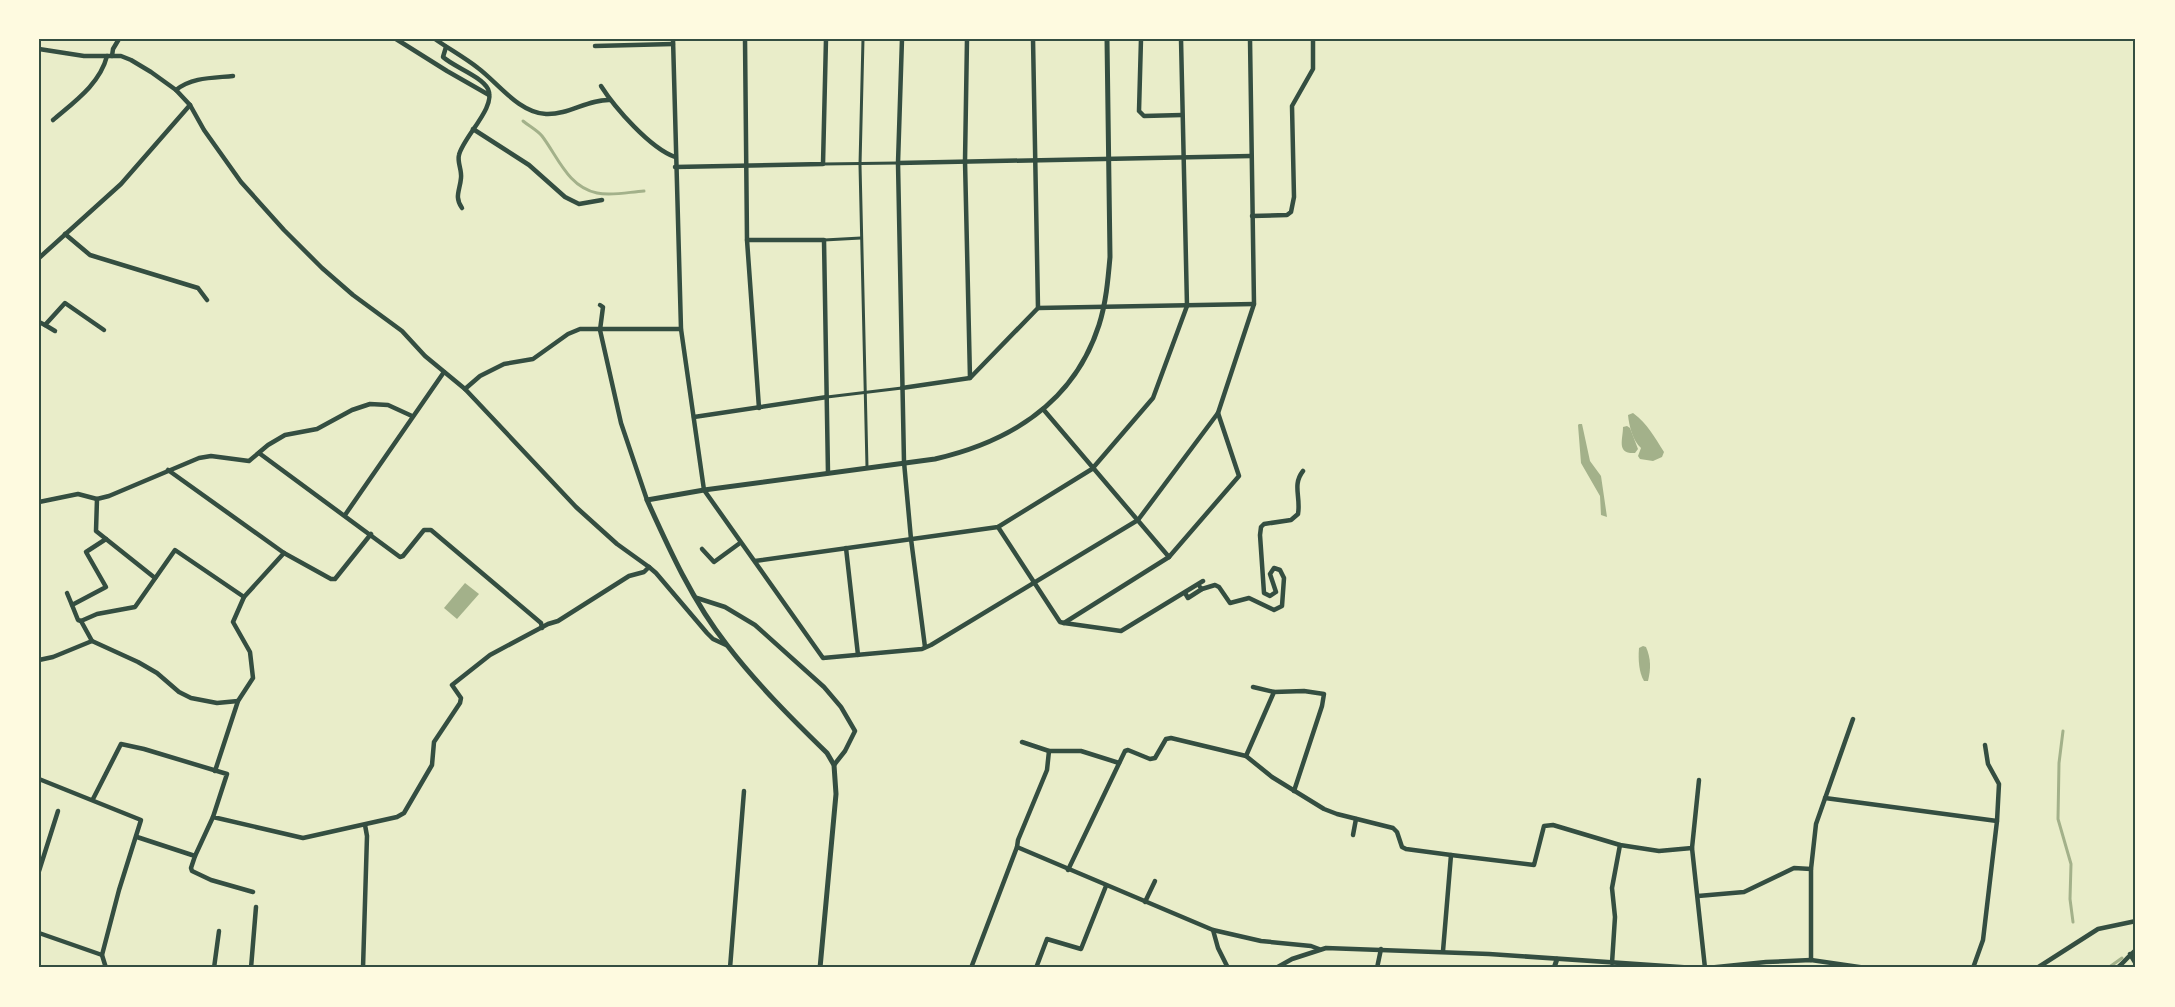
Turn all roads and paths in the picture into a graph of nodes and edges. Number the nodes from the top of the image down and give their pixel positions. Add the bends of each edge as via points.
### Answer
1 (119, 39) edge
2 (396, 39) edge
3 (435, 39) edge
4 (745, 39) edge
5 (826, 39) edge
6 (863, 39) edge
7 (902, 39) edge
8 (967, 39) edge
9 (1033, 39) edge
10 (1107, 39) edge
11 (1141, 39) edge
12 (1181, 39) edge
13 (1250, 39) edge
14 (1313, 39) edge
15 (673, 41) edge
16 (595, 46) dead end
17 (446, 47) junction
18 (39, 49) edge
19 (110, 56) junction
20 (233, 76) dead end
21 (601, 86) dead end
22 (176, 90) junction
23 (489, 95) junction
24 (610, 100) junction
25 (190, 105) junction
26 (62, 112) junction
27 (1182, 115) junction
28 (66, 117) dead end
29 (53, 120) dead end
30 (473, 129) junction
31 (1251, 156) junction
32 (675, 157) junction
33 (1108, 158) junction
34 (1183, 158) junction
35 (1034, 160) junction
36 (965, 161) junction
37 (898, 163) junction
38 (823, 164) junction
39 (860, 165) junction
40 (746, 166) junction
41 (675, 167) junction
42 (602, 200) dead end
43 (462, 208) dead end
44 (1252, 216) junction
45 (65, 234) junction
46 (862, 238) junction
47 (747, 240) junction
48 (824, 240) junction
49 (40, 256) edge
50 (207, 300) dead end
51 (1254, 304) junction
52 (600, 305) dead end
53 (1104, 306) junction
54 (1187, 306) junction
55 (1038, 308) junction
56 (39, 322) edge
57 (45, 325) junction
58 (681, 328) junction
59 (104, 330) dead end
60 (600, 330) junction
61 (54, 331) dead end
62 (444, 372) junction
63 (970, 378) junction
64 (902, 388) junction
65 (465, 389) junction
66 (865, 392) junction
67 (827, 397) junction
68 (759, 408) junction
69 (1043, 409) junction
70 (1218, 413) junction
71 (412, 416) junction
72 (694, 417) junction
73 (259, 453) junction
74 (904, 462) junction
75 (867, 467) junction
76 (1092, 469) junction
77 (168, 470) junction
78 (1304, 471) dead end
79 (828, 473) junction
80 (704, 490) junction
81 (97, 499) junction
82 (647, 500) junction
83 (39, 502) edge
84 (345, 515) junction
85 (1138, 520) junction
86 (998, 527) junction
87 (371, 534) junction
88 (911, 539) junction
89 (106, 540) junction
90 (740, 543) junction
91 (846, 548) junction
92 (702, 549) dead end
93 (86, 552) junction
94 (284, 553) junction
95 (77, 554) dead end
96 (1169, 557) junction
97 (754, 561) junction
98 (649, 567) junction
99 (155, 578) junction
100 (1035, 583) junction
101 (113, 585) dead end
102 (106, 587) junction
103 (67, 592) dead end
104 (244, 597) junction
105 (697, 598) junction
106 (72, 605) junction
107 (81, 621) junction
108 (1064, 623) junction
109 (542, 628) junction
110 (92, 641) junction
111 (727, 645) junction
112 (925, 647) junction
113 (858, 655) junction
114 (39, 660) edge
115 (1253, 687) dead end
116 (1274, 693) junction
117 (238, 701) junction
118 (1853, 719) dead end
119 (1022, 742) dead end
120 (1985, 745) dead end
121 (1049, 751) junction
122 (1246, 756) junction
123 (1119, 763) junction
124 (834, 765) junction
125 (214, 771) junction
126 (39, 779) edge
127 (1699, 780) dead end
128 (744, 791) dead end
129 (1294, 791) junction
130 (1825, 798) junction
131 (93, 799) junction
132 (58, 811) dead end
133 (213, 817) junction
134 (1356, 819) junction
135 (1997, 821) junction
136 (365, 825) junction
137 (1353, 835) dead end
138 (137, 837) junction
139 (1620, 845) junction
140 (1017, 847) junction
141 (1692, 848) junction
142 (1451, 855) junction
143 (195, 856) junction
144 (1811, 869) junction
145 (1068, 870) junction
146 (39, 871) edge
147 (1155, 881) dead end
148 (1106, 886) junction
149 (252, 892) dead end
150 (1698, 896) junction
151 (1145, 902) junction
152 (256, 907) dead end
153 (2136, 921) edge
154 (1213, 930) junction
155 (219, 932) dead end
156 (39, 933) edge
157 (1319, 949) junction
158 (1381, 949) junction
159 (2136, 950) edge
160 (1443, 951) junction
161 (2130, 954) junction
162 (102, 955) junction
163 (1557, 959) junction
164 (1809, 960) junction
165 (1612, 963) junction
166 (2136, 964) edge
167 (106, 968) edge
168 (214, 968) edge
169 (251, 968) edge
170 (363, 968) edge
171 (730, 968) edge
172 (820, 968) edge
173 (970, 968) edge
174 (1036, 968) edge
175 (1228, 968) edge
176 (1276, 968) edge
177 (1377, 968) edge
178 (1554, 968) edge
179 (1695, 968) edge
180 (1706, 968) edge
181 (1806, 968) edge
182 (1866, 968) edge
183 (1973, 968) edge
184 (2037, 968) edge
185 (2117, 968) edge

1 - 19 street
2 - 23 street
3 - 17 street
4 - 40 street
5 - 38 street
6 - 39 street
7 - 37 street
8 - 36 street
9 - 35 street
10 - 33 street
11 - 27 street via 1139,111 1144,116
12 - 27 street
13 - 31 street
14 - 44 street via 1313,69 1292,106 1291,212
15 - 16 street
15 - 32 street
17 - 23 street via 443,57 488,88
17 - 24 street via 522,106 537,113 563,112
18 - 19 street
19 - 22 street via 130,60
19 - 26 street via 88,90
20 - 22 street via 194,80
21 - 24 street
22 - 25 street
23 - 30 street via 487,107
24 - 32 street via 650,142
25 - 45 street via 121,184
25 - 62 street via 241,182 284,230 322,268 402,331
26 - 28 street
26 - 29 street
27 - 34 street
30 - 42 street via 529,165 565,197 579,204
30 - 43 street via 459,154 461,177 457,196
31 - 34 street
31 - 44 street
32 - 41 street
33 - 34 street
33 - 35 street
33 - 53 street via 1110,257
34 - 54 street
35 - 36 street
35 - 55 street
36 - 37 street
36 - 63 street
37 - 39 street
37 - 64 street
38 - 39 street
38 - 40 street
39 - 46 street
40 - 41 street
40 - 47 street
41 - 58 street
44 - 51 street
45 - 49 street
45 - 50 street via 90,255 198,288
46 - 48 street
46 - 66 street
47 - 48 street
47 - 68 street
48 - 67 street
51 - 54 street
51 - 70 street
52 - 60 street
53 - 54 street
53 - 55 street
53 - 69 street via 1086,353 1058,395
54 - 76 street via 1153,398
55 - 63 street
56 - 57 street
57 - 59 street via 65,303
57 - 61 street
58 - 60 street
58 - 72 street
60 - 65 street via 580,329 568,334 533,359 504,364
60 - 82 street via 621,423
62 - 65 street
62 - 71 street
63 - 64 street
64 - 66 street
64 - 74 street
65 - 98 street via 576,507
66 - 67 street
66 - 75 street
67 - 68 street
67 - 79 street
68 - 72 street
69 - 74 street via 1023,425 968,451
69 - 76 street
70 - 85 street
70 - 96 street via 1239,476
71 - 73 street via 388,405 370,404 317,429 285,435
71 - 84 street
72 - 80 street
73 - 77 street via 244,462 211,456 199,458
73 - 84 street
74 - 75 street
74 - 88 street
75 - 79 street
76 - 85 street
76 - 86 street
77 - 81 street
77 - 94 street
78 - 108 street via 1296,487 1298,514 1291,520 1264,524 1260,530 1264,593 1270,596 1276,592 1270,574 1274,568 1280,570 1284,578 1282,606 1274,610 1249,598 1230,603 1219,587 1201,585 1121,632
79 - 80 street
80 - 82 street
80 - 90 street
81 - 83 street via 78,494
81 - 89 street via 96,531
82 - 105 street
84 - 87 street
85 - 96 street
85 - 100 street
86 - 88 street
86 - 100 street
87 - 94 street via 335,579
87 - 109 street via 400,557 424,530 431,530 541,623
88 - 91 street
88 - 112 street
89 - 93 street
89 - 99 street
90 - 92 street via 714,562
90 - 97 street
91 - 97 street
91 - 113 street
93 - 95 street
93 - 102 street
94 - 104 street
96 - 108 street
97 - 113 street via 823,658
98 - 109 street
98 - 111 street via 707,633
99 - 104 street via 176,550
99 - 107 street via 135,607
100 - 108 street
100 - 112 street
101 - 102 street
102 - 106 street
103 - 106 street
104 - 117 street via 233,622 250,652 253,678
105 - 111 street
105 - 124 street via 725,607 755,625 842,707 855,731
106 - 107 street
107 - 110 street
109 - 136 street via 490,655 452,685 461,698 434,742 432,765 404,813
110 - 114 street
110 - 117 street via 138,662 191,698 217,703
111 - 124 street
112 - 113 street
115 - 116 street
116 - 122 street
116 - 129 street via 1324,694
117 - 125 street
118 - 130 street
119 - 121 street
120 - 135 street via 1988,764 1999,784
121 - 123 street via 1081,751
121 - 140 street via 1047,770
122 - 123 street via 1171,738 1155,758 1128,750
122 - 129 street
123 - 145 street
124 - 172 street via 836,794
125 - 131 street via 121,744
125 - 133 street via 228,774
126 - 131 street
127 - 141 street
128 - 171 street
129 - 134 street via 1324,809
130 - 135 street
130 - 144 street via 1816,824
131 - 138 street via 141,820
132 - 146 street
133 - 136 street via 303,838
133 - 143 street
134 - 137 street
134 - 142 street via 1393,828 1406,849
135 - 183 street via 1983,940
136 - 170 street
138 - 143 street
138 - 162 street
139 - 141 street via 1659,851
139 - 142 street via 1553,825 1544,826 1534,865
139 - 165 street via 1612,888
140 - 145 street
140 - 173 street
141 - 150 street
142 - 160 street
143 - 149 street via 192,871
144 - 150 street via 1794,868 1744,892
144 - 164 street
145 - 148 street
147 - 151 street
148 - 151 street
148 - 174 street via 1081,950 1047,939
150 - 180 street
151 - 154 street
152 - 169 street
153 - 184 street via 2098,929
154 - 157 street
154 - 175 street
155 - 168 street
156 - 162 street
157 - 158 street
157 - 176 street
158 - 160 street
158 - 177 street
159 - 161 street
160 - 163 street
161 - 166 street
161 - 185 street
162 - 167 street
163 - 165 street
163 - 178 street
164 - 180 street
164 - 181 street
164 - 182 street
165 - 179 street

